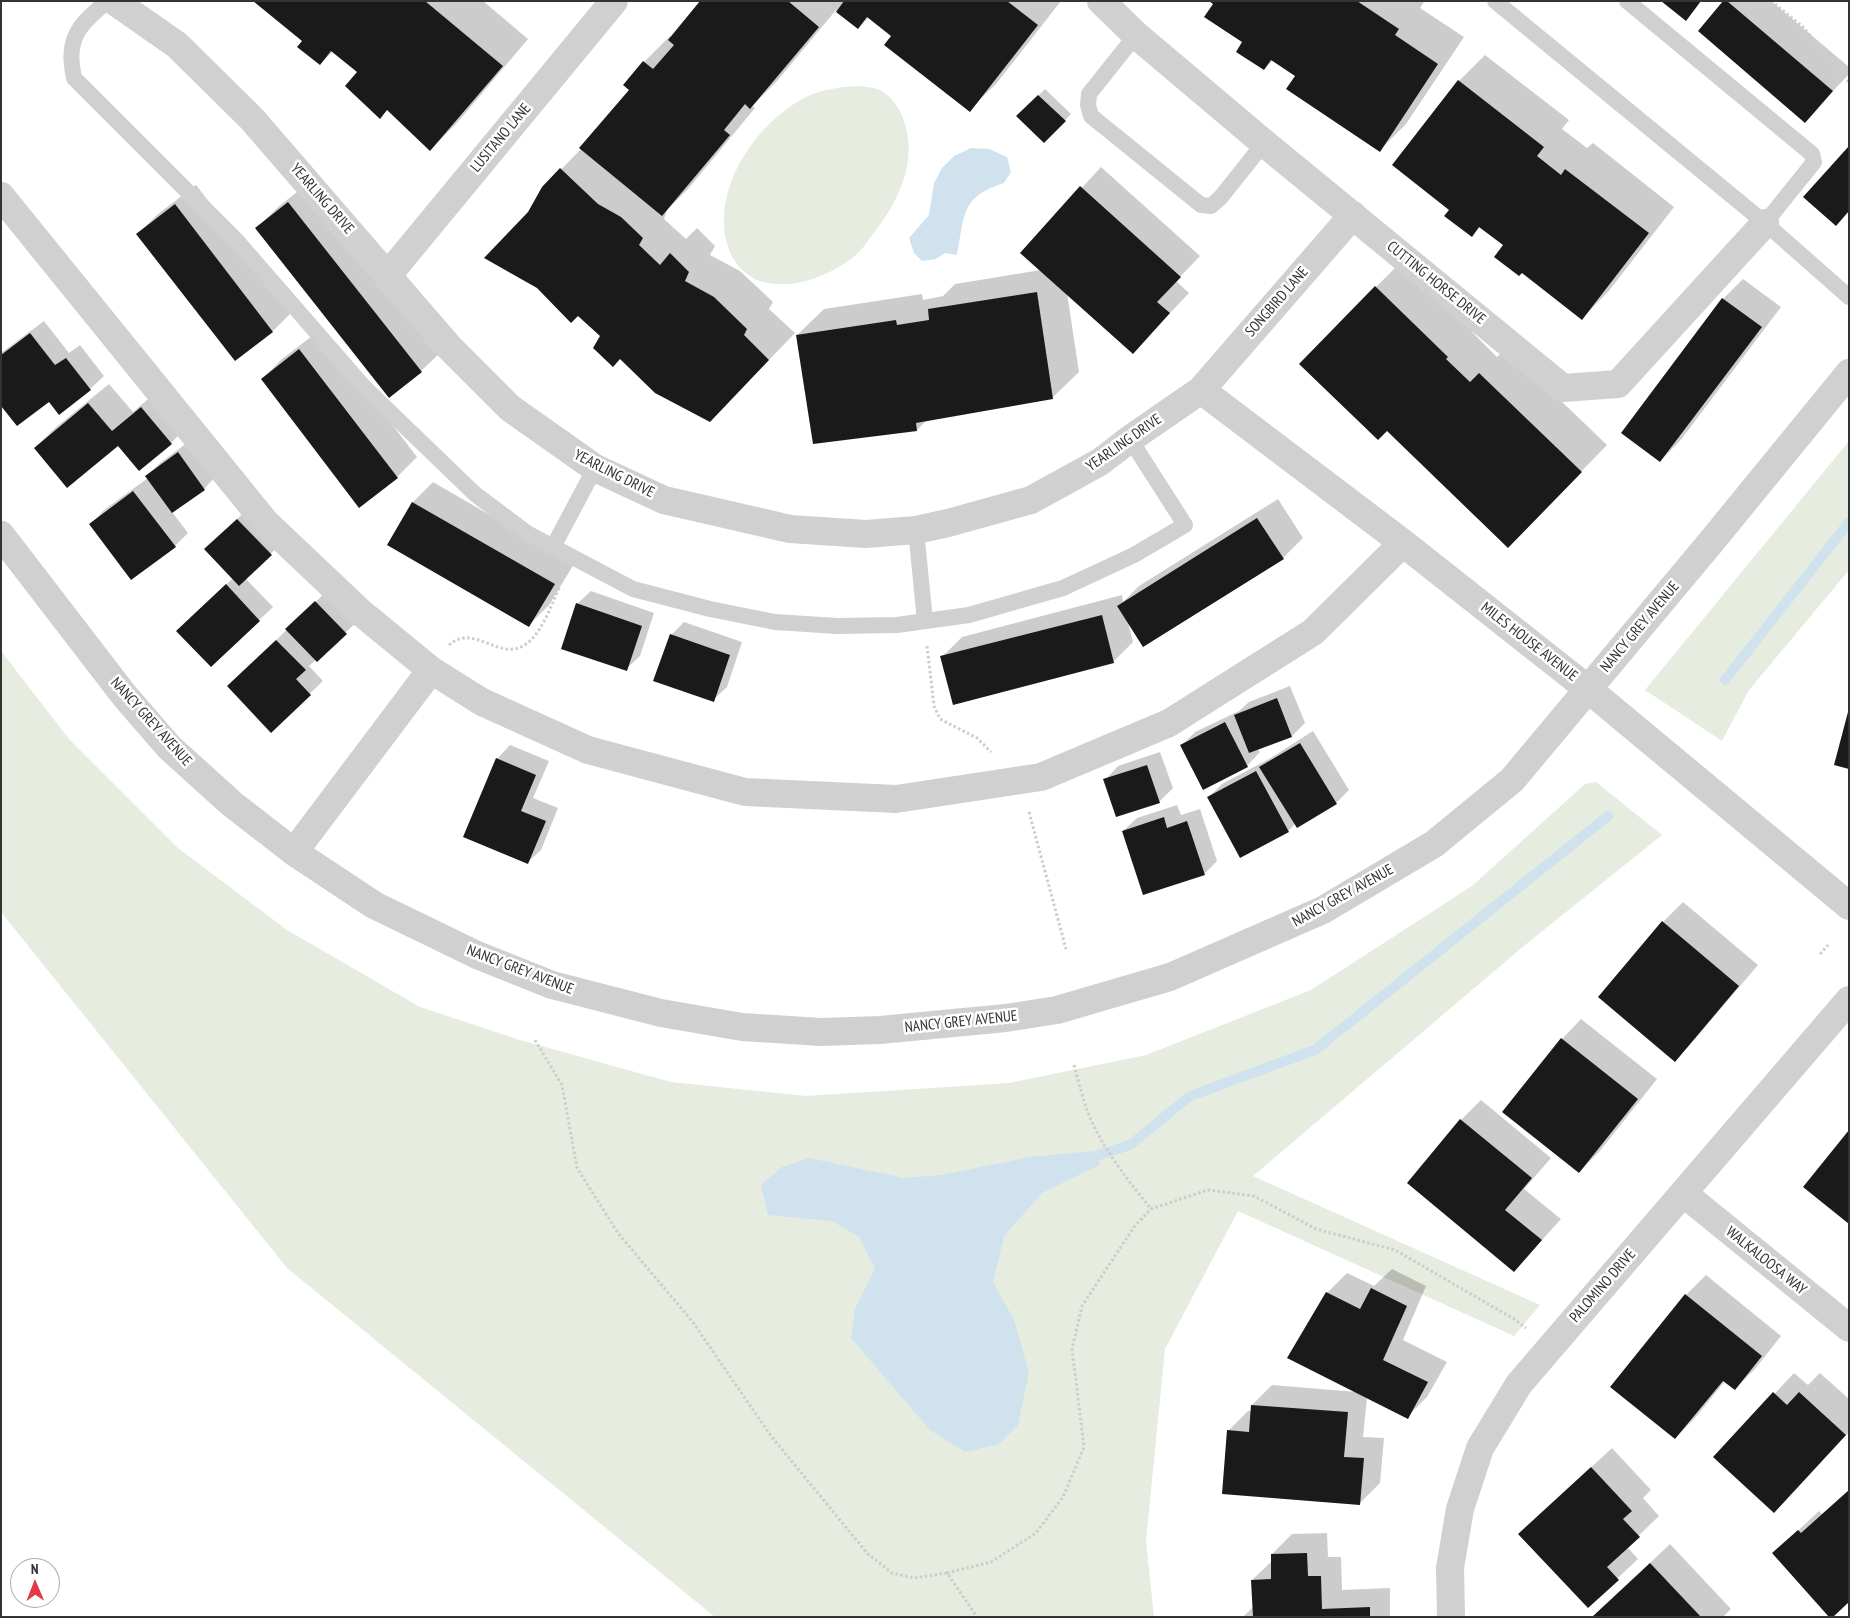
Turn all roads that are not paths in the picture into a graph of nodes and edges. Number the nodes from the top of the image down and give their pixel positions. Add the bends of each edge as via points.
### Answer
1 (108, 1) edge
2 (114, 1) edge
3 (614, 1) edge
4 (1101, 1) edge
5 (1495, 1) edge
6 (1627, 1) edge
7 (1136, 35) junction
8 (1264, 142) junction
9 (1, 196) edge
10 (1353, 215) junction
11 (1765, 223) junction
12 (388, 275) junction
13 (1849, 297) edge
14 (1849, 373) edge
15 (1201, 390) junction
16 (1130, 438) junction
17 (595, 468) junction
18 (916, 530) junction
19 (1, 535) edge
20 (1403, 543) junction
21 (553, 547) junction
22 (925, 621) junction
23 (431, 670) junction
24 (1588, 689) junction
25 (294, 852) junction
26 (1849, 906) edge
27 (1849, 1000) edge
28 (1683, 1193) junction
29 (1849, 1328) edge
30 (1450, 1617) edge

1 - 21 lane via 75,33 72,52 74,78 237,241 364,387 418,441 474,494 527,533
2 - 12 street, YEARLING DRIVE via 178,45 252,119
3 - 12 street, LUSITANO LANE
4 - 7 street, CUTTING HORSE DRIVE
5 - 11 lane
6 - 11 lane via 1812,154 1814,162
7 - 8 street, CUTTING HORSE DRIVE
7 - 8 lane via 1089,94 1091,116 1200,205 1211,206 1221,197
8 - 10 street, CUTTING HORSE DRIVE
9 - 23 street via 266,523 359,611
10 - 11 street, CUTTING HORSE DRIVE via 1564,388 1618,384
10 - 15 street, SONGBIRD LANE
11 - 13 lane
12 - 17 street, YEARLING DRIVE via 449,347 510,408
14 - 24 street, NANCY GREY AVENUE
15 - 16 street, YEARLING DRIVE
15 - 20 street, MILES HOUSE AVENUE
16 - 18 street, YEARLING DRIVE via 1100,462 1031,500
16 - 22 lane via 1185,525 1134,555 1063,588 969,615
17 - 18 street, YEARLING DRIVE via 664,500 790,529 866,534
17 - 21 lane
18 - 22 lane
19 - 25 street, NANCY GREY AVENUE via 106,673 169,747 232,804
20 - 23 street via 1313,632 1169,723 1041,777 896,799 745,792 588,750 482,702
20 - 24 street, MILES HOUSE AVENUE
21 - 22 lane via 633,588 775,622 837,626
23 - 25 street
24 - 25 street, NANCY GREY AVENUE via 1512,780 1434,844 1323,910 1170,977 1057,1010 1006,1018 821,1032 742,1027 661,1013 552,985 477,955 374,905
24 - 26 street, MILES HOUSE AVENUE
27 - 28 street, PALOMINO DRIVE
28 - 29 street, WALKALOOSA WAY
28 - 30 street, PALOMINO DRIVE via 1519,1384 1480,1448 1460,1509 1450,1568

